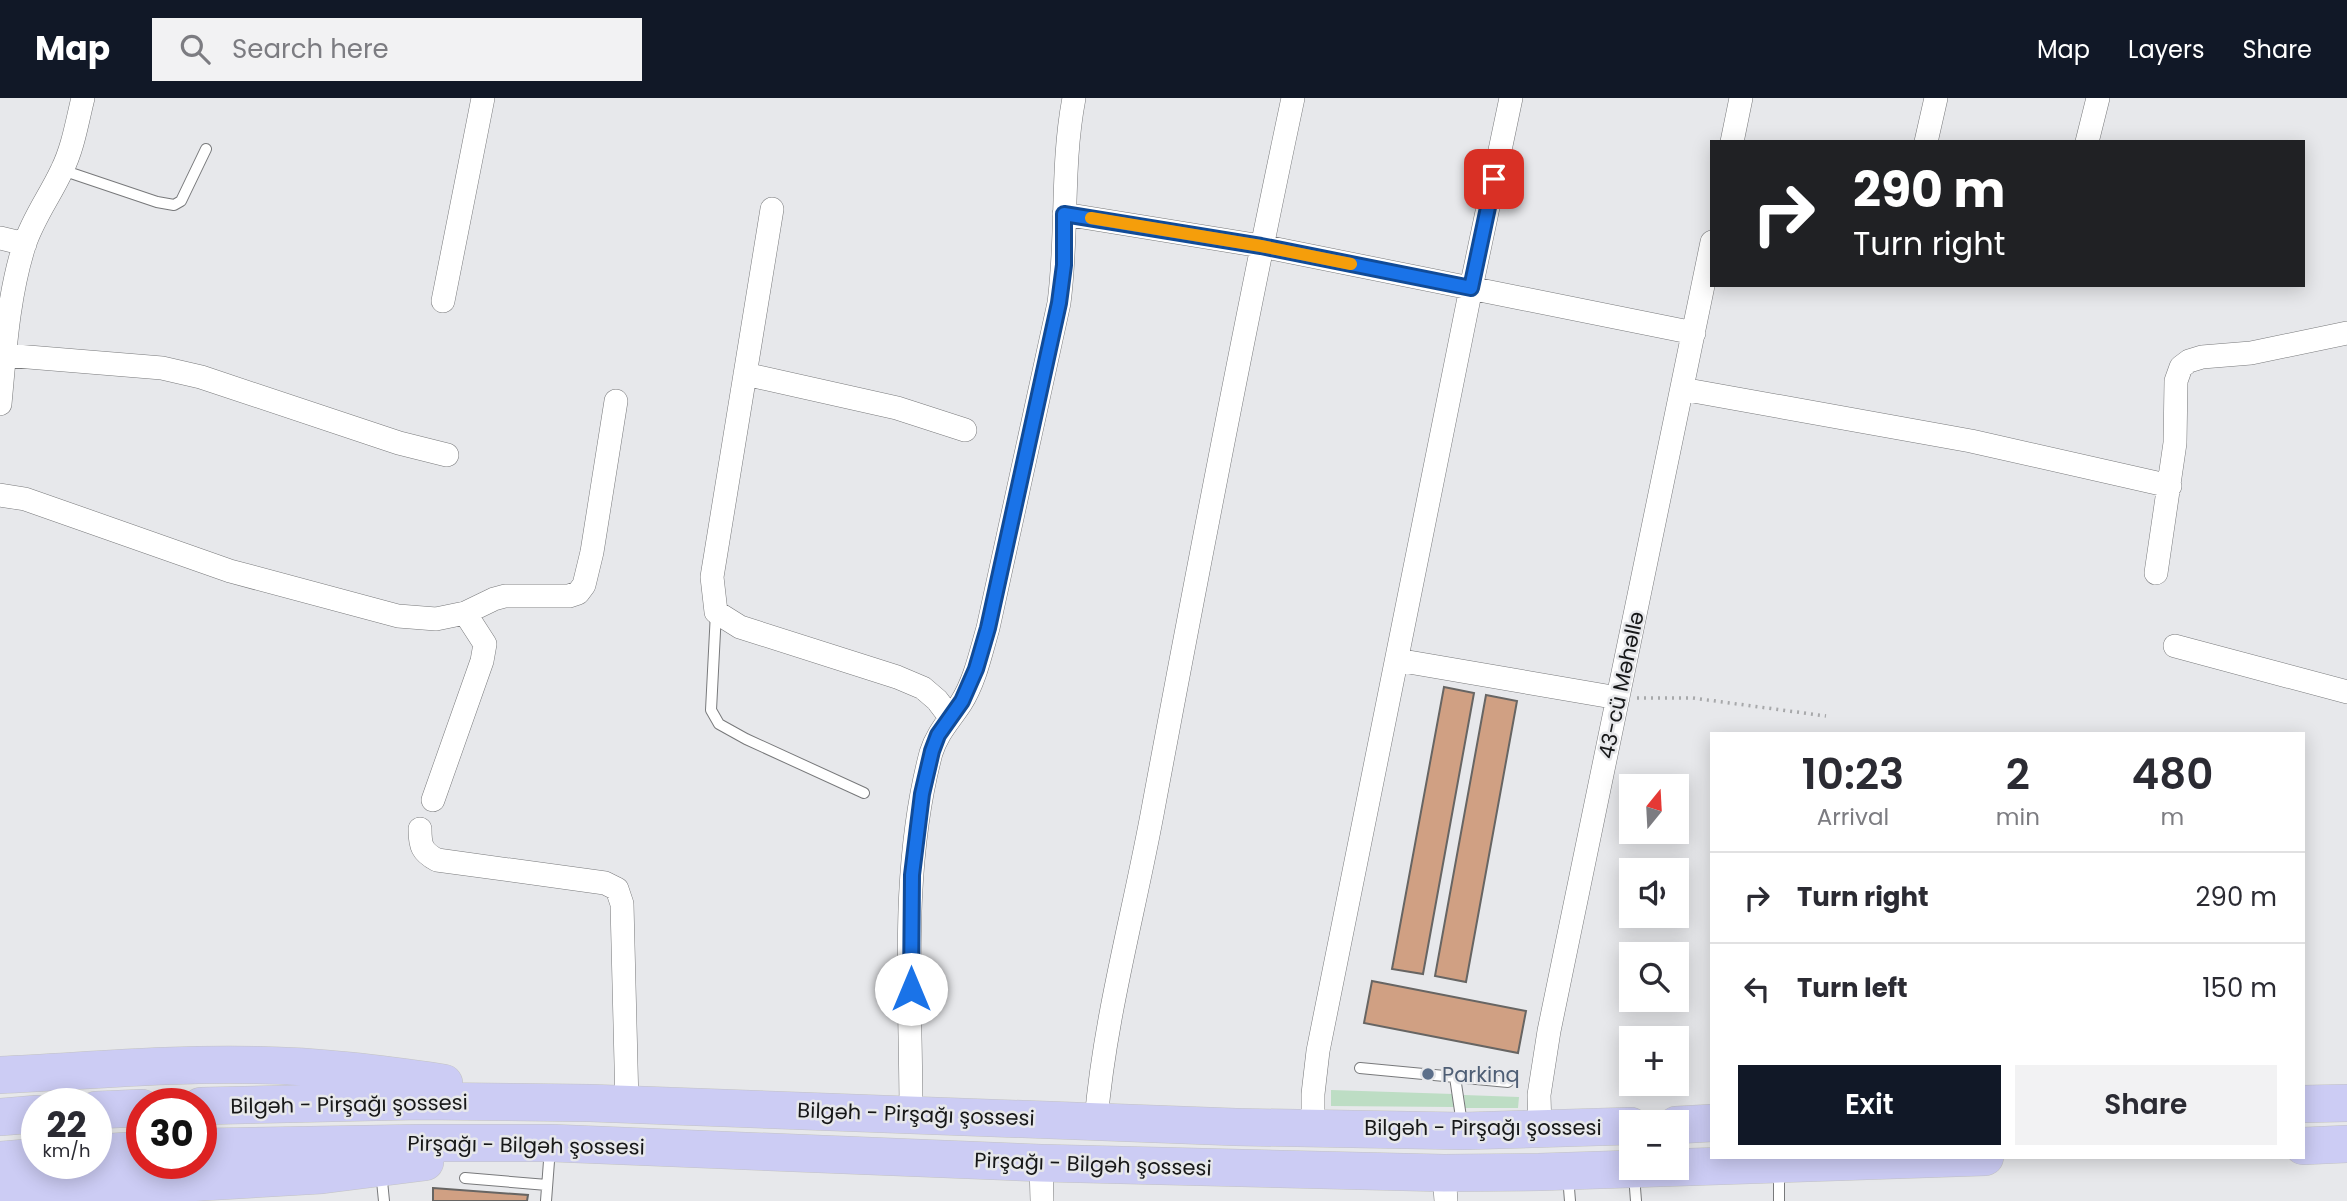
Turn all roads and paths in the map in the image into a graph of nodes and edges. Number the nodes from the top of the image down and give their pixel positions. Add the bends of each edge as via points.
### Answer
1 (83, 98) edge
2 (483, 98) edge
3 (1074, 98) edge
4 (1293, 98) edge
5 (1511, 98) edge
6 (1741, 98) edge
7 (1936, 98) edge
8 (2098, 98) edge
9 (1732, 140) edge
10 (1926, 140) edge
11 (2088, 140) edge
12 (206, 149) dead end
13 (62, 170) junction
14 (772, 209) dead end
15 (1064, 214) junction
16 (0, 238) edge
17 (24, 244) junction
18 (1261, 246) junction
19 (1710, 252) edge
20 (1471, 288) junction
21 (443, 301) dead end
22 (1694, 333) junction
23 (2347, 333) edge
24 (4, 355) junction
25 (745, 374) junction
26 (1682, 389) junction
27 (616, 401) dead end
28 (0, 404) edge
29 (965, 430) dead end
30 (447, 455) dead end
31 (2170, 486) junction
32 (0, 495) edge
33 (2156, 573) dead end
34 (716, 612) junction
35 (465, 613) junction
36 (2175, 646) dead end
37 (1396, 660) junction
38 (2347, 692) edge
39 (1618, 698) junction
40 (1826, 716) dead end
41 (950, 717) junction
42 (864, 793) dead end
43 (433, 800) dead end
44 (420, 829) dead end
45 (1360, 1068) dead end
46 (0, 1075) edge
47 (1455, 1077) junction
48 (1508, 1082) dead end
49 (2347, 1102) edge
50 (590, 1103) junction
51 (627, 1104) junction
52 (2305, 1104) edge
53 (217, 1106) edge
54 (911, 1114) junction
55 (21, 1115) edge
56 (0, 1117) edge
57 (1096, 1121) junction
58 (1710, 1123) edge
59 (1689, 1124) edge
60 (1619, 1126) edge
61 (1313, 1127) junction
62 (1540, 1129) junction
63 (1463, 1131) junction
64 (551, 1143) junction
65 (2347, 1144) edge
66 (2305, 1146) edge
67 (217, 1147) edge
68 (21, 1158) edge
69 (1926, 1159) edge
70 (0, 1160) edge
71 (1041, 1163) junction
72 (1779, 1164) junction
73 (465, 1178) dead end
74 (382, 1185) edge
75 (547, 1185) junction
76 (1635, 1185) edge
77 (1569, 1186) edge
78 (1445, 1187) edge
79 (0, 1194) edge
80 (545, 1201) edge
81 (1042, 1201) edge
82 (1779, 1201) edge

1 - 13 street
2 - 21 street
3 - 15 street
4 - 18 street
5 - 20 street
6 - 9 street
7 - 10 street
8 - 11 street
12 - 13 lane via 181,201 174,205
13 - 17 street
14 - 25 street
15 - 18 street
15 - 41 street via 1059,303 988,628 967,691
16 - 17 street
17 - 24 street via 13,285
18 - 20 street
18 - 57 street via 1105,1043
19 - 22 street, 43-cü Məhəllə
20 - 22 street
20 - 37 street
22 - 26 street, 43-cü Məhəllə
23 - 31 street via 2251,354 2202,358 2181,367 2176,382
24 - 28 street
24 - 30 street via 162,368
25 - 29 street via 897,408
25 - 34 street via 712,577
26 - 31 street via 1971,441
26 - 39 street, 43-cü Məhəllə
27 - 35 street via 584,585 569,596 505,596
31 - 33 street
32 - 35 street via 25,499 230,571 397,616 436,619
34 - 41 street via 740,627 914,684 937,700
34 - 42 lane via 711,710 719,724
35 - 43 street via 485,644
36 - 38 street
37 - 39 street
37 - 61 street via 1318,1051
39 - 40 path via 1693,698
39 - 62 street, 43-cü Məhəllə via 1542,1068
41 - 54 street via 932,751 912,875
44 - 51 street via 420,845 437,860 605,883 617,889 622,904
45 - 47 lane
46 - 50 highway via 258,1065 354,1070
47 - 48 lane
47 - 63 lane
49 - 52 highway
50 - 51 highway, Bilgəh - Pirşağı şossesi
50 - 53 highway, Bilgəh - Pirşağı şossesi
51 - 54 highway, Bilgəh - Pirşağı şossesi
54 - 57 highway, Bilgəh - Pirşağı şossesi
55 - 56 highway
57 - 61 highway, Bilgəh - Pirşağı şossesi
58 - 59 highway
60 - 62 highway, Bilgəh - Pirşağı şossesi
61 - 63 highway, Bilgəh - Pirşağı şossesi
62 - 63 highway, Bilgəh - Pirşağı şossesi
64 - 67 highway, Pirşağı - Bilgəh şossesi
64 - 71 highway, Pirşağı - Bilgəh şossesi
64 - 74 highway
64 - 75 lane
65 - 66 highway
68 - 70 highway
69 - 72 highway, Pirşağı - Bilgəh şossesi
71 - 78 highway, Pirşağı - Bilgəh şossesi
71 - 81 street
72 - 76 highway, Pirşağı - Bilgəh şossesi
72 - 82 lane
73 - 75 lane
74 - 79 highway via 321,1175
75 - 80 lane
76 - 77 highway, Pirşağı - Bilgəh şossesi
77 - 78 highway, Pirşağı - Bilgəh şossesi

